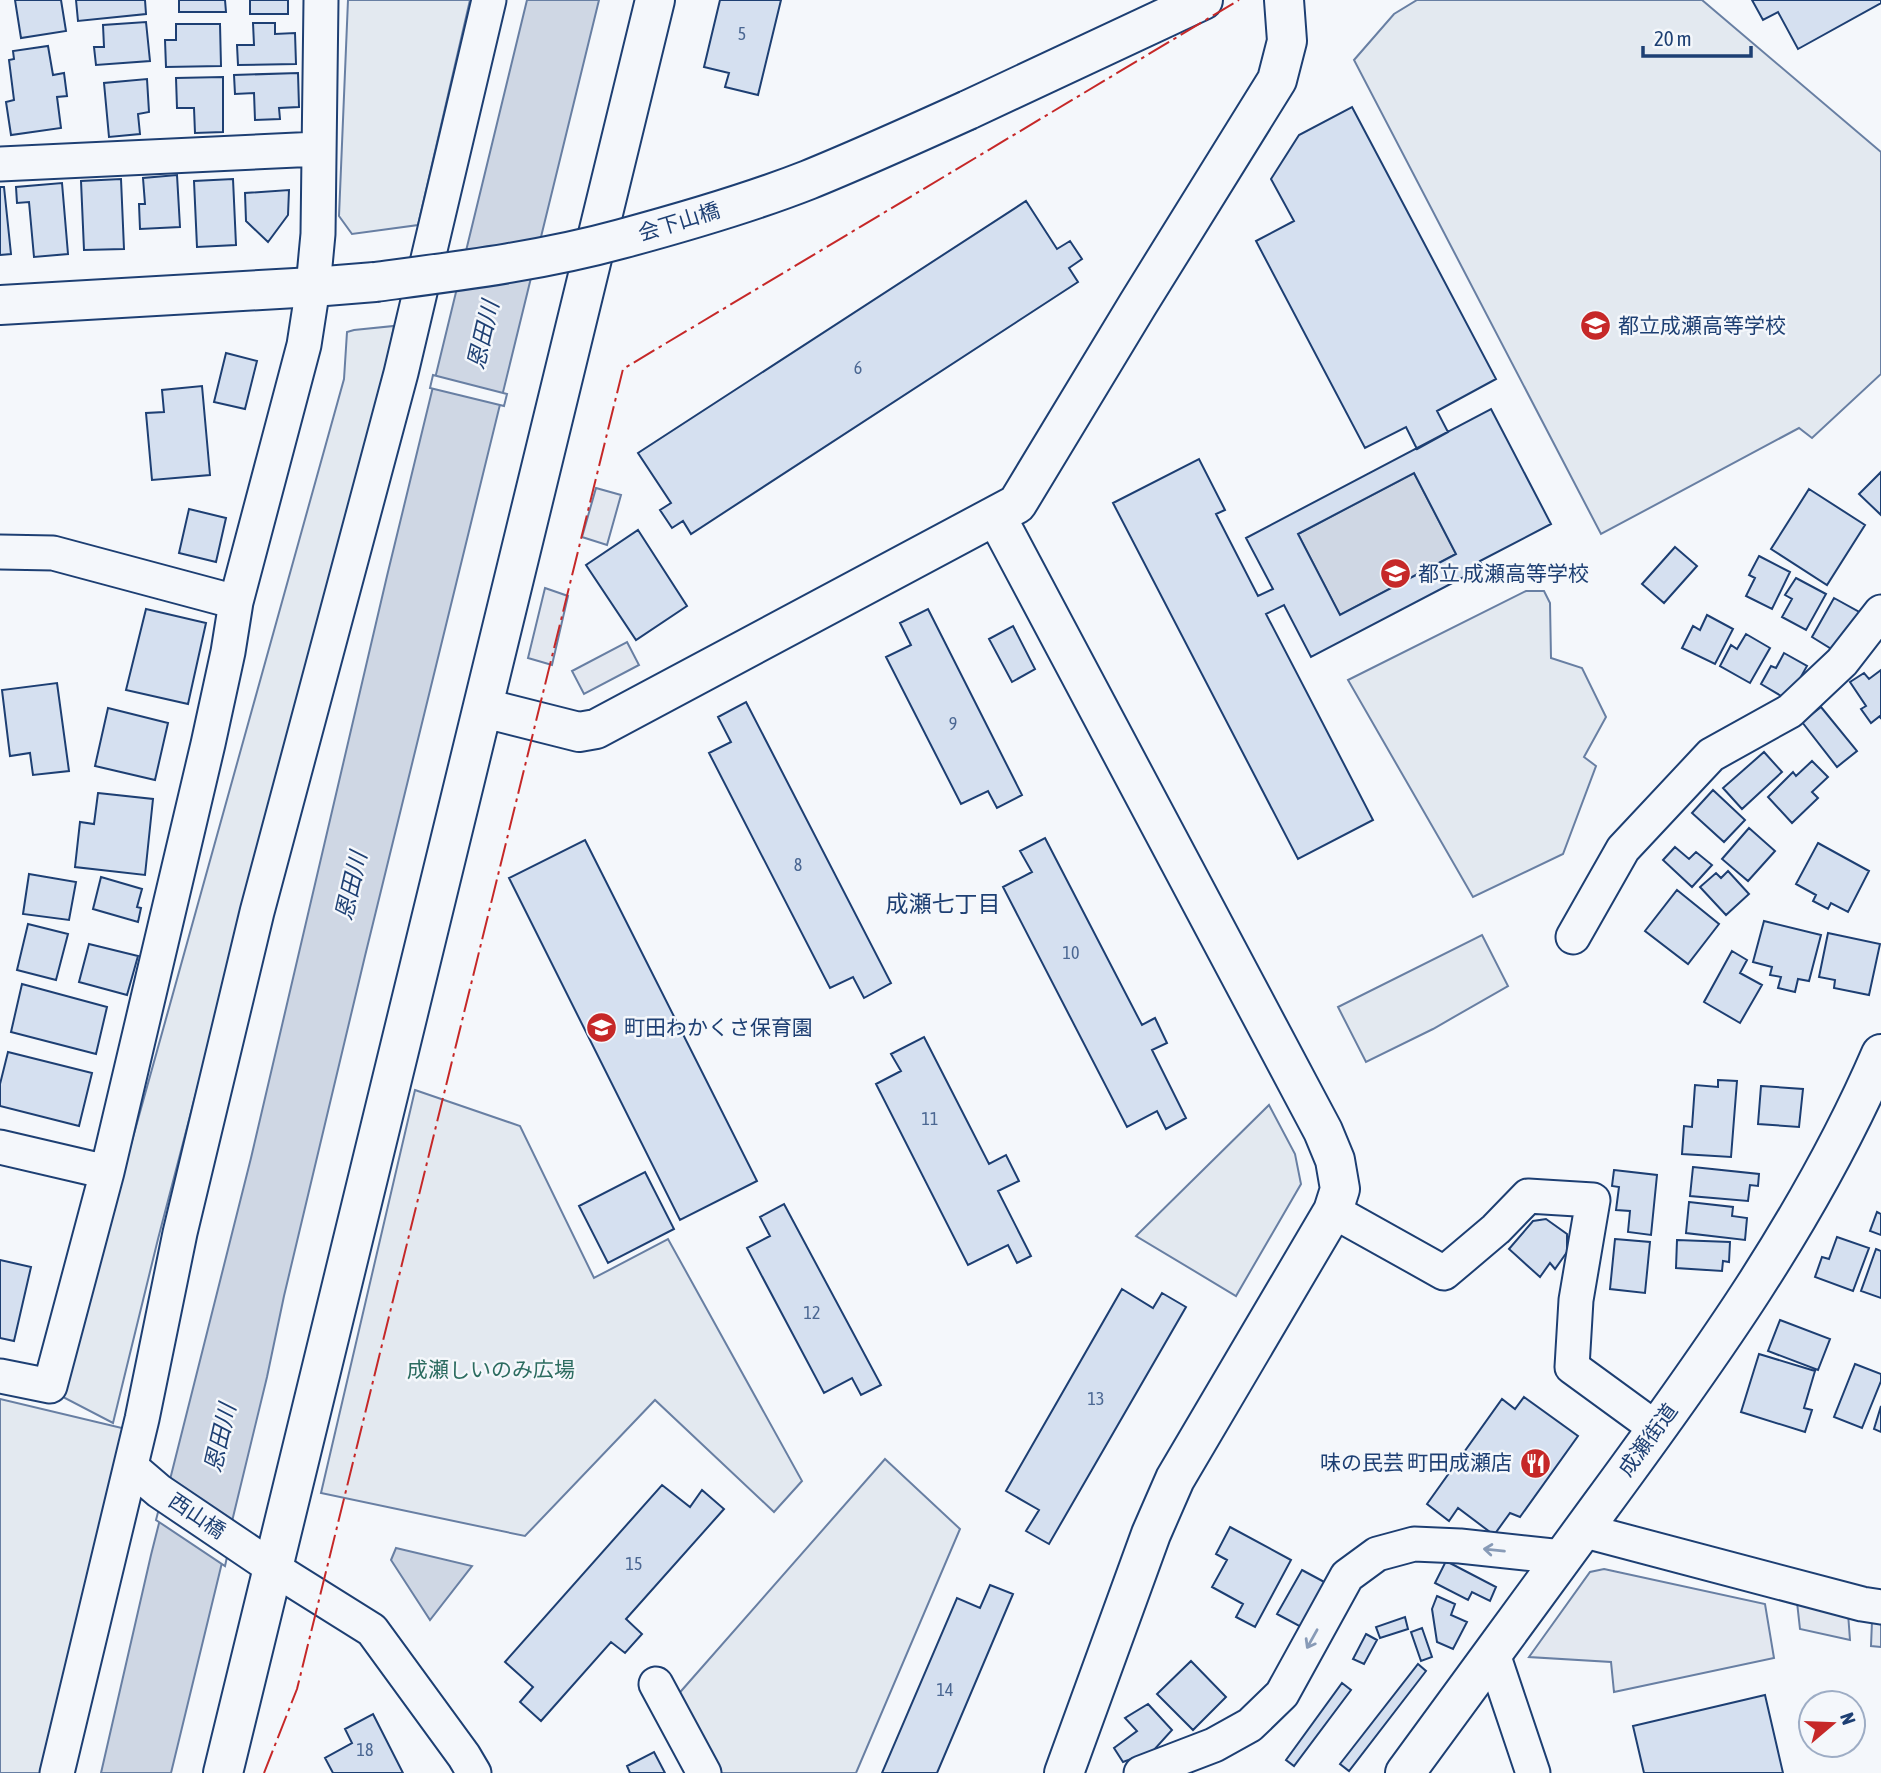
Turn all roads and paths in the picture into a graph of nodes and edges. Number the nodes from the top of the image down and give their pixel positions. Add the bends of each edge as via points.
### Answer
1 (321, 0) edge
2 (489, 0) edge
3 (655, 0) edge
4 (1203, 0) edge
5 (1284, 0) edge
6 (1157, 10) edge
7 (318, 149) junction
8 (0, 164) edge
9 (313, 287) junction
10 (0, 305) edge
11 (996, 516) junction
12 (0, 552) edge
13 (236, 602) junction
14 (1881, 612) edge
15 (484, 708) junction
16 (1573, 937) dead end
17 (1881, 1055) edge
18 (0, 1147) edge
19 (107, 1172) junction
20 (1333, 1211) junction
21 (0, 1376) edge
22 (1657, 1429) junction
23 (131, 1467) junction
24 (1572, 1543) junction
25 (274, 1568) junction
26 (1881, 1607) edge
27 (1493, 1654) junction
28 (656, 1684) dead end
29 (57, 1773) edge
30 (223, 1773) edge
31 (474, 1773) edge
32 (704, 1773) edge
33 (1064, 1773) edge
34 (1141, 1773) edge
35 (1405, 1773) edge
36 (1533, 1773) edge

1 - 7 street
2 - 23 street via 401,373 257,912 180,1233
3 - 15 street
4 - 6 street, 会下山橋
5 - 11 street via 1287,41 1277,80 1017,504
6 - 9 street, 会下山橋, bridge via 968,110 806,181 712,213 545,256
7 - 8 street
7 - 9 street
9 - 10 street, 会下山橋
9 - 13 street via 304,345
11 - 15 street via 596,729 579,732
11 - 20 street via 1323,1131 1340,1189
12 - 13 street via 53,553
13 - 19 street via 208,744
14 - 16 street via 1842,662 1790,711 1711,755 1623,849
15 - 25 street
17 - 22 street, 成瀬街道 via 1781,1248
18 - 19 street
19 - 21 street via 50,1386
20 - 22 street via 1444,1273 1528,1196 1593,1200 1576,1300 1572,1367
20 - 33 street via 1175,1479
22 - 24 street, 成瀬街道
23 - 25 street, 西山橋
23 - 29 street
24 - 26 street
24 - 27 street, 成瀬街道
24 -> 34 street via 1414,1544 1377,1554 1347,1576 1282,1694 1250,1725 1214,1745
25 - 30 street
25 - 31 street, 西山橋 via 372,1630
27 - 35 street, 成瀬街道
27 - 36 street
28 - 32 street

